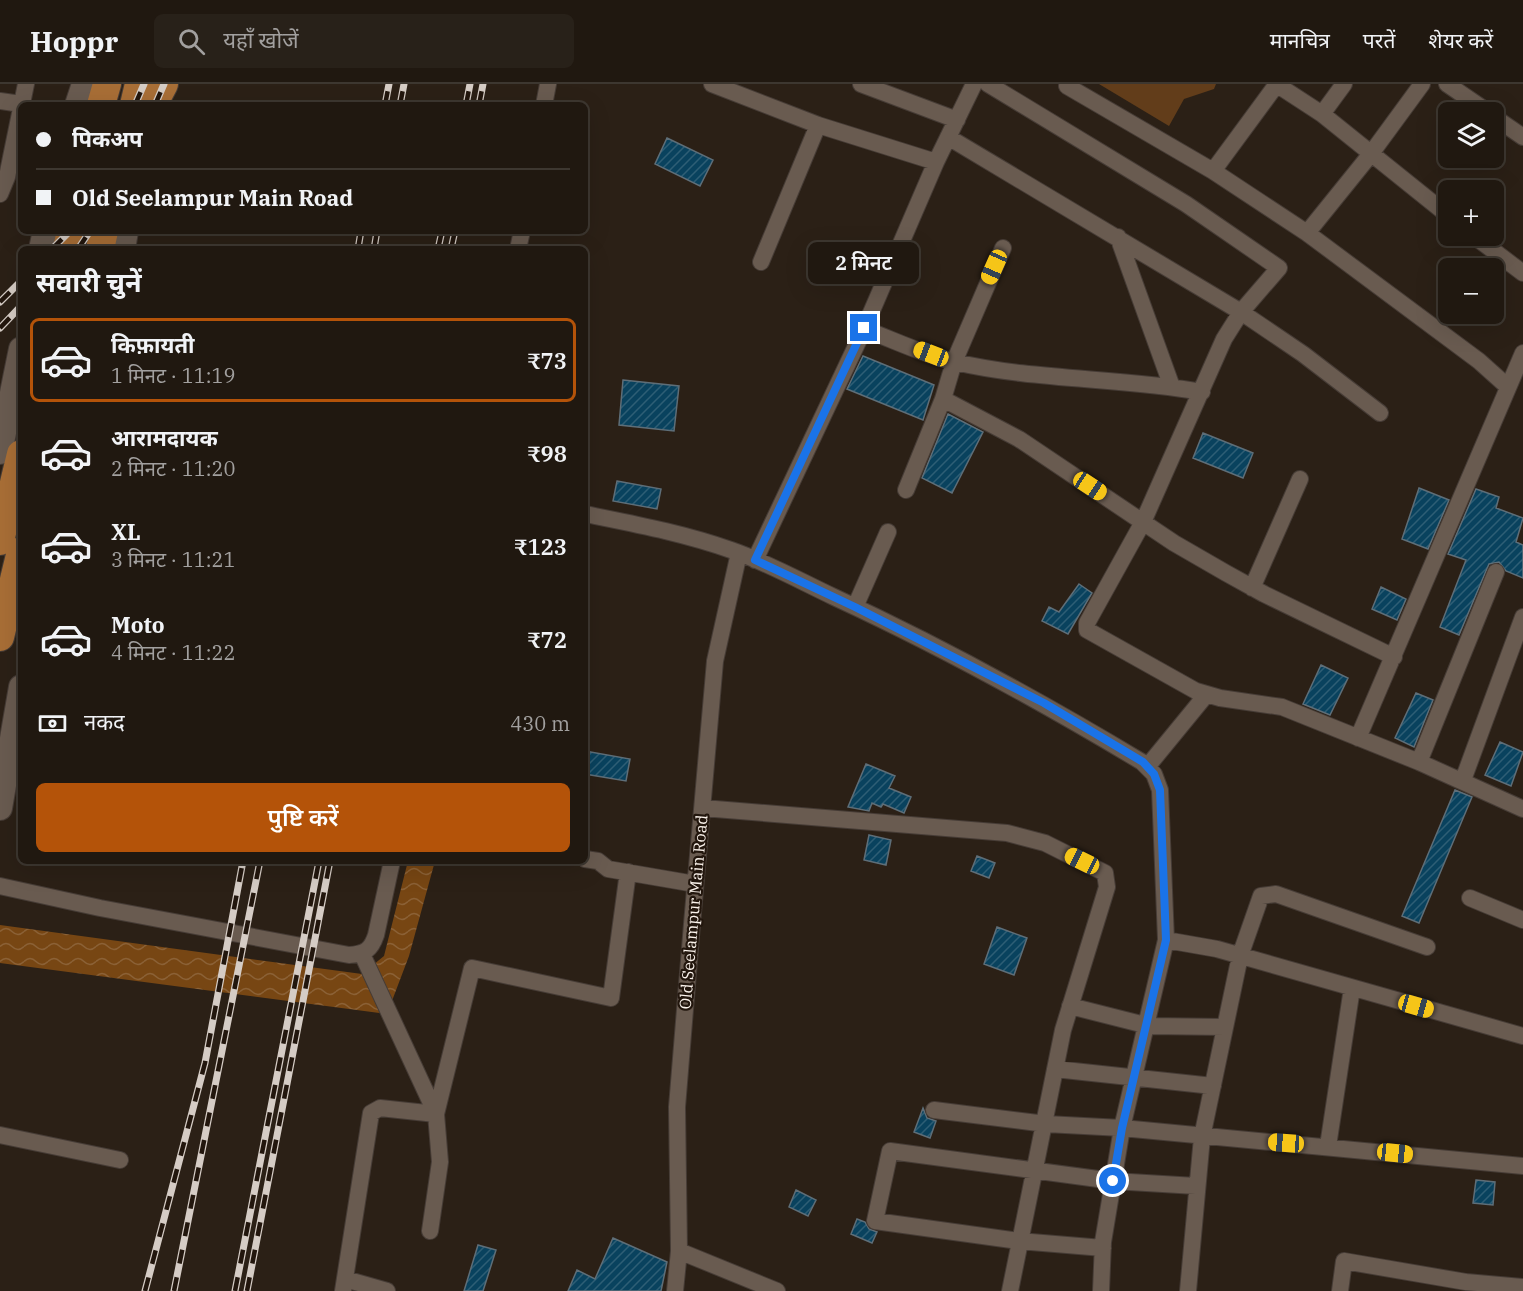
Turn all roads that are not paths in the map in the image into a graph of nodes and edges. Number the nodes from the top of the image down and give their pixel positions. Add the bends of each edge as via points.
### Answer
1 (26, 84) edge
2 (84, 84) edge
3 (107, 84) edge
4 (141, 84) edge
5 (164, 84) edge
6 (548, 84) edge
7 (712, 84) edge
8 (861, 84) edge
9 (974, 84) edge
10 (988, 84) edge
11 (1277, 84) edge
12 (1344, 84) edge
13 (1422, 84) edge
14 (1447, 84) edge
15 (1067, 86) dead end
16 (898, 90) edge
17 (0, 101) edge
18 (22, 102) edge
19 (78, 102) edge
20 (102, 102) edge
21 (135, 102) edge
22 (141, 102) edge
23 (155, 102) edge
24 (545, 102) edge
25 (1473, 102) edge
26 (18, 104) edge
27 (1322, 114) junction
28 (18, 120) edge
29 (957, 120) junction
30 (1504, 124) edge
31 (818, 125) junction
32 (948, 137) junction
33 (1523, 137) edge
34 (1370, 155) junction
35 (936, 162) junction
36 (1213, 171) junction
37 (0, 194) edge
38 (1438, 208) edge
39 (1307, 233) junction
40 (1118, 237) junction
41 (1487, 246) edge
42 (1003, 248) dead end
43 (761, 262) dead end
44 (1523, 273) edge
45 (1241, 312) junction
46 (864, 328) junction
47 (1523, 353) edge
48 (954, 362) junction
49 (18, 368) edge
50 (1172, 387) junction
51 (1508, 387) junction
52 (1202, 392) junction
53 (943, 399) junction
54 (1380, 413) dead end
55 (6, 445) edge
56 (1300, 479) dead end
57 (906, 490) dead end
58 (588, 515) edge
59 (1143, 522) junction
60 (888, 532) dead end
61 (0, 541) edge
62 (739, 553) junction
63 (759, 562) junction
64 (18, 563) edge
65 (1496, 572) dead end
66 (1252, 588) junction
67 (855, 607) junction
68 (1523, 617) edge
69 (0, 637) edge
70 (1394, 657) junction
71 (1206, 695) junction
72 (18, 704) edge
73 (1358, 738) junction
74 (1419, 762) junction
75 (1147, 767) junction
76 (1462, 780) junction
77 (0, 808) edge
78 (703, 808) junction
79 (1523, 808) edge
80 (588, 859) edge
81 (392, 864) edge
82 (627, 872) junction
83 (695, 884) junction
84 (0, 886) edge
85 (1470, 898) dead end
86 (1523, 920) edge
87 (1166, 940) junction
88 (1427, 947) dead end
89 (1240, 956) junction
90 (365, 960) junction
91 (1352, 988) junction
92 (1070, 1006) junction
93 (1146, 1025) junction
94 (1225, 1027) junction
95 (1523, 1036) edge
96 (1055, 1069) junction
97 (1133, 1079) junction
98 (1213, 1086) junction
99 (934, 1110) dead end
100 (436, 1114) junction
101 (1046, 1124) junction
102 (1122, 1128) junction
103 (0, 1135) edge
104 (1202, 1137) junction
105 (1328, 1146) junction
106 (120, 1160) dead end
107 (1523, 1166) edge
108 (1035, 1170) junction
109 (1113, 1181) junction
110 (1196, 1186) junction
111 (430, 1231) dead end
112 (1019, 1241) junction
113 (1103, 1248) junction
114 (679, 1251) junction
115 (738, 1274) junction
116 (344, 1285) edge
117 (1523, 1287) edge
118 (387, 1291) edge
119 (675, 1291) edge
120 (733, 1291) edge
121 (777, 1291) edge
122 (1010, 1291) edge
123 (1101, 1291) edge
124 (1188, 1291) edge
125 (1340, 1291) edge

1 - 18 street
2 - 19 main road
3 - 20 highway
4 - 21 highway
4 - 22 main road
5 - 23 highway
6 - 24 street
7 - 31 street
8 - 16 street
9 - 29 street
10 - 45 street via 1186,204 1279,268
11 - 27 street
11 - 36 street
12 - 27 street
13 - 34 street
14 - 25 street
15 - 36 street
16 - 29 street
17 - 26 street
27 - 34 street
28 - 37 street
29 - 32 street
30 - 33 street
31 - 35 street
31 - 43 street
32 - 35 street
32 - 40 street
34 - 38 street
34 - 39 street
35 - 46 street
36 - 39 street
39 - 51 street via 1479,361
40 - 45 street
40 - 50 street
41 - 44 street
42 - 48 street
45 - 52 street via 1224,339
45 - 54 street
46 - 48 street
46 - 63 street
47 - 51 street
48 - 50 street via 1046,377
48 - 53 street
49 - 55 main road
50 - 52 street
51 - 70 street
52 - 59 street
53 - 57 street
53 - 59 street via 1019,439
55 - 61 highway
56 - 66 street
58 - 62 street
59 - 66 street
59 - 71 street via 1087,623 1087,630
60 - 67 street
62 - 63 street
62 - 78 street, Old Seelampur Main Road via 714,661
63 - 67 street
64 - 69 highway
65 - 74 street
66 - 70 street
67 - 75 street via 1044,703
68 - 76 street
70 - 73 street
71 - 73 street via 1282,707
71 - 75 street
72 - 77 main road
73 - 74 street
74 - 76 street
75 - 87 street via 1160,790
76 - 79 street
78 - 83 street, Old Seelampur Main Road
78 - 92 street via 1007,833 1046,843 1100,870 1108,879 1107,887
80 - 82 street
81 - 90 street via 376,935
82 - 83 street
82 - 100 street via 611,998 472,968
83 - 114 street, Old Seelampur Main Road via 677,1107
84 - 90 street
85 - 86 street
87 - 89 street
87 - 93 street
88 - 89 street via 1268,893 1261,896 1255,908
89 - 91 street
89 - 94 street
90 - 100 street
91 - 95 street
91 - 105 street
92 - 93 street
92 - 96 street
93 - 94 street
93 - 97 street
94 - 98 street
96 - 97 street
96 - 101 street
97 - 98 street
97 - 102 street
98 - 104 street
99 - 101 street
100 - 111 street via 440,1162
100 - 116 street via 380,1108 371,1113
101 - 102 street
101 - 108 street
102 - 104 street
102 - 109 street
103 - 106 street
104 - 105 street
104 - 110 street
105 - 107 street
108 - 109 street
108 - 112 street
108 - 112 street via 890,1151 875,1221
109 - 110 street
109 - 113 street
110 - 124 street
112 - 113 street
112 - 122 street
113 - 123 street
114 - 115 street
114 - 119 street, Old Seelampur Main Road
115 - 120 street
115 - 121 street
116 - 118 street
117 - 125 street via 1466,1282 1344,1261

